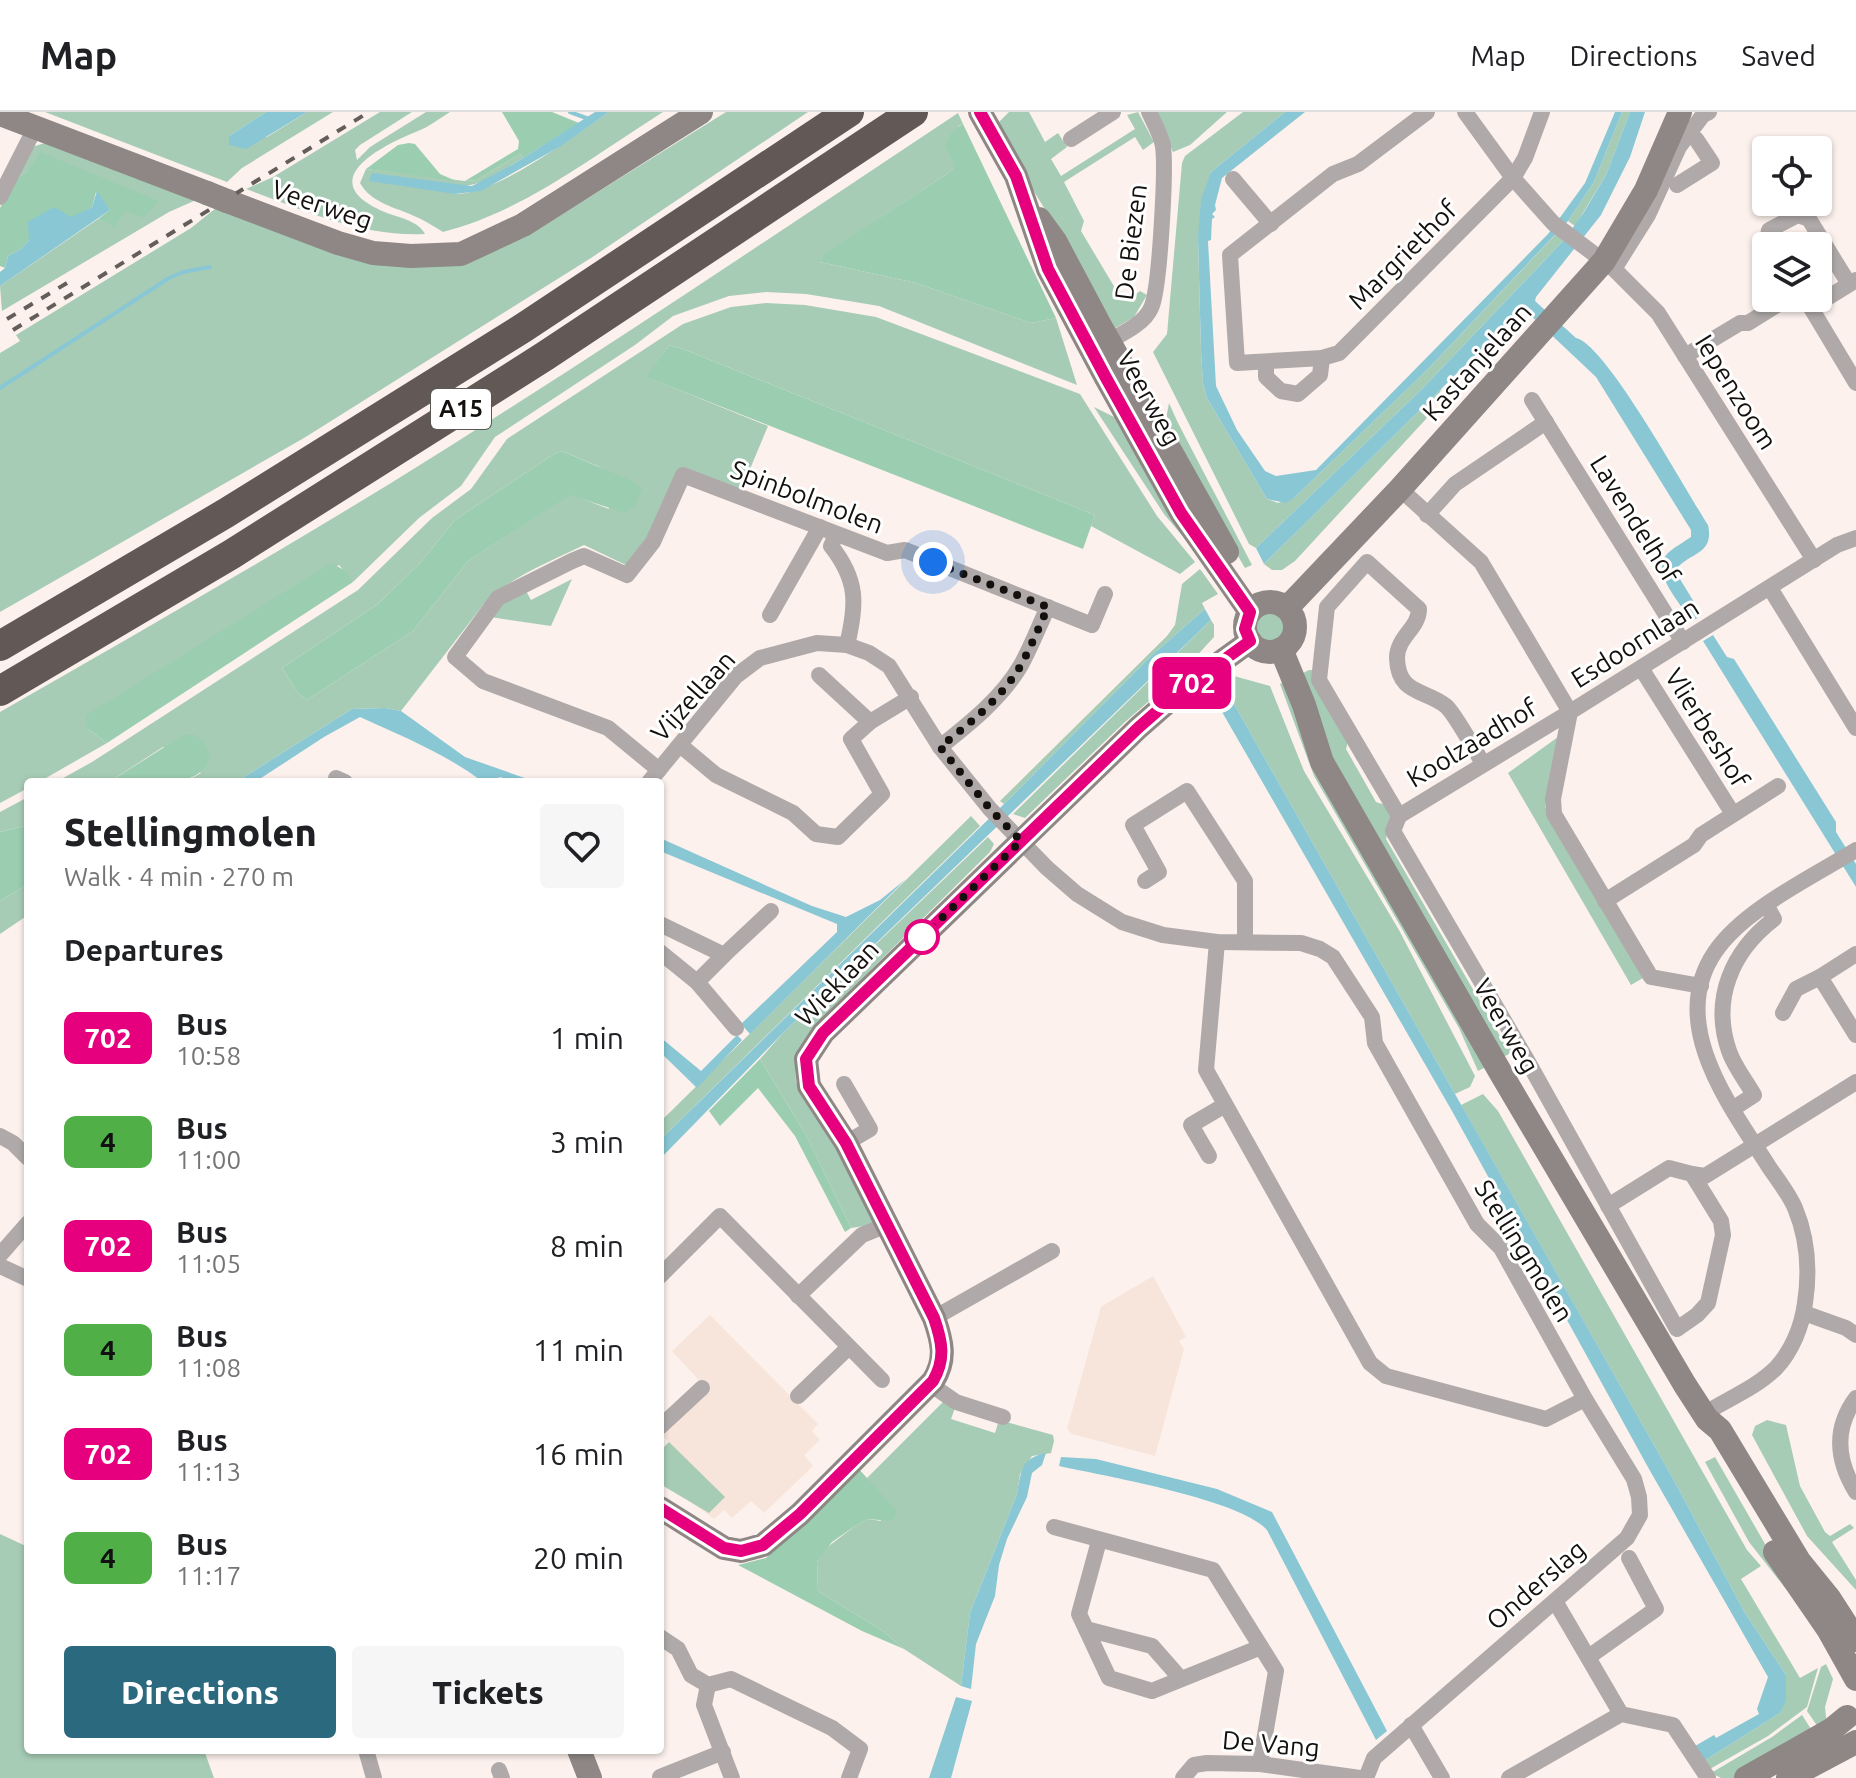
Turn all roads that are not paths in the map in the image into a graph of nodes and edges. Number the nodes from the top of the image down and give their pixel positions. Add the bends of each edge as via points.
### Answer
1 (701, 112) edge
2 (849, 112) edge
3 (913, 112) edge
4 (980, 112) edge
5 (1113, 112) edge
6 (1149, 112) edge
7 (1427, 112) edge
8 (1465, 112) edge
9 (1542, 112) edge
10 (1709, 112) edge
11 (0, 114) edge
12 (1680, 125) edge
13 (35, 128) junction
14 (1071, 139) dead end
15 (1513, 178) junction
16 (1233, 179) dead end
17 (1677, 185) dead end
18 (0, 197) edge
19 (1271, 224) junction
20 (1769, 232) edge
21 (1818, 232) edge
22 (1832, 252) edge
23 (1602, 259) junction
24 (1853, 282) edge
25 (1832, 292) edge
26 (1766, 312) edge
27 (1814, 312) edge
28 (1100, 346) junction
29 (1685, 356) junction
30 (1322, 358) junction
31 (1266, 362) junction
32 (1855, 378) edge
33 (1532, 400) dead end
34 (1546, 422) junction
35 (1400, 489) junction
36 (1427, 515) junction
37 (820, 527) junction
38 (836, 535) junction
39 (1856, 538) edge
40 (1814, 560) junction
41 (1770, 588) junction
42 (1105, 594) dead end
43 (1048, 607) junction
44 (1256, 608) junction
45 (1287, 608) junction
46 (770, 615) dead end
47 (1250, 641) junction
48 (1683, 642) junction
49 (847, 645) junction
50 (0, 646) edge
51 (1281, 649) junction
52 (1641, 668) junction
53 (819, 675) dead end
54 (0, 691) edge
55 (911, 697) junction
56 (1570, 712) junction
57 (870, 722) junction
58 (1856, 728) edge
59 (680, 745) junction
60 (940, 747) junction
61 (1483, 763) junction
62 (654, 776) edge
63 (1778, 786) dead end
64 (1733, 814) junction
65 (1399, 816) junction
66 (1014, 834) junction
67 (1854, 851) edge
68 (1145, 881) dead end
69 (1605, 901) junction
70 (771, 911) dead end
71 (1770, 912) junction
72 (664, 926) edge
73 (1245, 941) junction
74 (1217, 942) junction
75 (1856, 954) edge
76 (664, 955) edge
77 (724, 955) junction
78 (1820, 977) junction
79 (697, 982) junction
80 (1701, 986) junction
81 (1783, 1013) dead end
82 (736, 1028) dead end
83 (1856, 1035) edge
84 (1856, 1082) edge
85 (844, 1084) dead end
86 (1225, 1105) junction
87 (1734, 1108) junction
88 (0, 1136) edge
89 (846, 1143) junction
90 (1755, 1144) junction
91 (24, 1154) edge
92 (1209, 1156) dead end
93 (1692, 1174) junction
94 (1608, 1206) junction
95 (887, 1225) junction
96 (24, 1228) edge
97 (1052, 1251) dead end
98 (0, 1255) edge
99 (0, 1266) edge
100 (664, 1272) edge
101 (24, 1277) edge
102 (798, 1296) junction
103 (1804, 1313) junction
104 (934, 1318) junction
105 (1856, 1335) edge
106 (849, 1347) junction
107 (882, 1380) dead end
108 (930, 1384) junction
109 (702, 1388) dead end
110 (798, 1396) dead end
111 (1856, 1398) edge
112 (1585, 1399) junction
113 (1706, 1416) junction
114 (1003, 1417) dead end
115 (664, 1423) edge
116 (1856, 1492) edge
117 (664, 1510) edge
118 (1054, 1527) dead end
119 (1099, 1541) junction
120 (1629, 1558) dead end
121 (1555, 1601) junction
122 (1086, 1629) junction
123 (664, 1640) edge
124 (1856, 1640) edge
125 (1261, 1647) junction
126 (1590, 1656) junction
127 (1181, 1679) junction
128 (1856, 1679) edge
129 (708, 1685) junction
130 (1856, 1686) edge
131 (1621, 1714) junction
132 (1852, 1726) edge
133 (1405, 1731) junction
134 (1856, 1742) edge
135 (723, 1752) junction
136 (367, 1754) edge
137 (581, 1754) edge
138 (1260, 1764) junction
139 (1705, 1773) edge
140 (660, 1777) edge
141 (374, 1778) edge
142 (590, 1778) edge
143 (732, 1778) edge
144 (849, 1778) edge
145 (1183, 1778) edge
146 (1363, 1778) edge
147 (1442, 1778) edge
148 (1509, 1778) edge
149 (1746, 1778) edge
150 (1788, 1778) edge

1 - 13 street, Veerweg via 523,225 461,254 411,256 338,243
2 - 50 highway, A15 via 523,328
3 - 54 highway, A15 via 545,356 232,554
4 - 28 street, Veerweg via 1023,198 1055,241
5 - 14 street
6 - 28 street, De Biezen via 1161,139 1164,164 1151,309
7 - 19 street, Margriethof via 1358,164 1333,174
8 - 15 street
9 - 15 street, Margriethof
10 - 12 street, Kastanjelaan
11 - 13 street, Veerweg
12 - 17 street via 1712,163
12 - 23 street, Kastanjelaan
13 - 18 street
15 - 23 street via 1561,229
15 - 30 street, Margriethof via 1339,353
16 - 19 street
19 - 31 street, Margriethof via 1230,255 1237,363
20 - 21 street via 1798,215 1809,219
22 - 24 street
23 - 29 street, Iepenzoom via 1658,313
23 - 35 street, Kastanjelaan
24 - 25 street
26 - 29 street
27 - 32 street
28 - 44 street, Veerweg via 1181,513
29 - 40 street, Iepenzoom
30 - 31 street, Margriethof
30 - 31 street, Margriethof via 1320,375 1298,394 1281,391 1266,377
33 - 34 street, Lavendelhof
34 - 36 street via 1455,484
34 - 48 street, Lavendelhof
35 - 36 street
35 - 45 street, Kastanjelaan
36 - 56 street via 1481,562
37 - 38 street, Spinbolmolen
37 - 46 street
37 - 62 street, Spinbolmolen via 683,475 653,542 627,575 584,556 572,561 498,598 455,657 483,681 608,728
38 - 43 street, Spinbolmolen via 887,553 905,550
38 - 49 street via 831,546 843,561 854,593
39 - 40 street, Esdoornlaan
40 - 41 street, Esdoornlaan
41 - 48 street, Esdoornlaan
41 - 58 street
42 - 43 street, Spinbolmolen via 1092,625
43 - 60 street via 1006,687
44 - 45 street via 1275,602
44 - 47 street via 1245,625
45 - 51 street via 1295,630
47 - 51 street via 1264,651
47 - 66 street, Wieklaan via 1178,693
48 - 52 street, Esdoornlaan
49 - 55 street, Vijzellaan via 889,666
49 - 59 street, Vijzellaan via 817,643 760,658 736,676
51 - 113 street, Veerweg via 1322,762
52 - 56 street, Esdoornlaan
52 - 64 street, Vlierbeshof
53 - 57 street
55 - 57 street
55 - 60 street, Vijzellaan
56 - 61 street, Koolzaadhof
56 - 69 street, Esdoornlaan via 1554,814
57 - 59 street via 851,739 882,794 838,837 816,834 793,813 716,775
59 - 62 street, Vijzellaan
60 - 66 street, Vijzellaan
61 - 65 street, Koolzaadhof
61 - 65 street via 1447,707 1409,688 1402,678 1398,647 1419,609 1367,562 1327,607 1319,680
63 - 64 street, Vlierbeshof
64 - 69 street, Vlierbeshof
65 - 94 street via 1393,831
66 - 74 street via 1077,894 1122,922 1163,935
66 - 89 street, Wieklaan via 823,1033 806,1059 809,1086
67 - 71 street
68 - 73 street via 1159,872 1133,825 1187,791 1245,881
69 - 80 street, Esdoornlaan via 1651,977
70 - 77 street
71 - 80 street via 1737,926 1715,951
71 - 87 street via 1737,957 1724,991 1723,1030 1730,1054 1754,1095
72 - 77 street
73 - 74 street
73 - 112 street, Stellingmolen via 1301,943 1333,957 1372,1017 1375,1043 1416,1119 1477,1224 1501,1248
74 - 86 street via 1206,1070
75 - 78 street
76 - 79 street
77 - 79 street
78 - 81 street via 1796,989
78 - 83 street
79 - 82 street
80 - 87 street via 1697,1005 1703,1048
84 - 90 street
85 - 89 street via 870,1129
86 - 92 street via 1191,1125
86 - 112 street via 1376,1370 1546,1419
87 - 90 street
88 - 91 street
89 - 95 street, Wieklaan
90 - 93 street via 1705,1176
90 - 103 street via 1794,1206 1805,1237 1809,1274
93 - 94 street via 1669,1168
93 - 94 street via 1721,1221 1723,1235 1708,1303 1677,1329
95 - 102 street via 862,1235
95 - 104 street, Wieklaan
96 - 98 street
97 - 104 street
99 - 101 street
100 - 102 street via 720,1216
102 - 106 street
103 - 105 street
103 - 113 street via 1793,1344 1775,1368
104 - 108 street, Wieklaan via 942,1358
106 - 107 street
106 - 110 street
108 - 114 street via 956,1402
108 - 117 street, Wieklaan via 763,1545 741,1551 724,1548
109 - 115 street
111 - 116 street via 1839,1438 1845,1473
112 - 121 street, Onderslag via 1634,1479 1640,1515 1627,1538
113 - 124 street, Veerweg
113 - 128 street, Veerweg via 1715,1448
118 - 119 street
119 - 122 street via 1079,1614
119 - 125 street via 1213,1570
120 - 126 street via 1656,1609
121 - 126 street
121 - 133 street, Onderslag
122 - 127 street via 1152,1646
122 - 127 street via 1109,1678 1152,1691
123 - 129 street via 678,1649 691,1675
125 - 127 street
125 - 138 street via 1276,1671
126 - 131 street
129 - 135 street via 704,1705
129 - 144 street via 731,1679 832,1728 860,1749
130 - 132 street via 1848,1699
131 - 139 street via 1673,1725
131 - 148 street
132 - 149 street via 1831,1730
133 - 146 street, Onderslag via 1374,1758
133 - 147 street
134 - 150 street
135 - 140 street
135 - 143 street
136 - 141 street
137 - 142 street
138 - 145 street, De Vang via 1194,1765
138 - 146 street, De Vang

